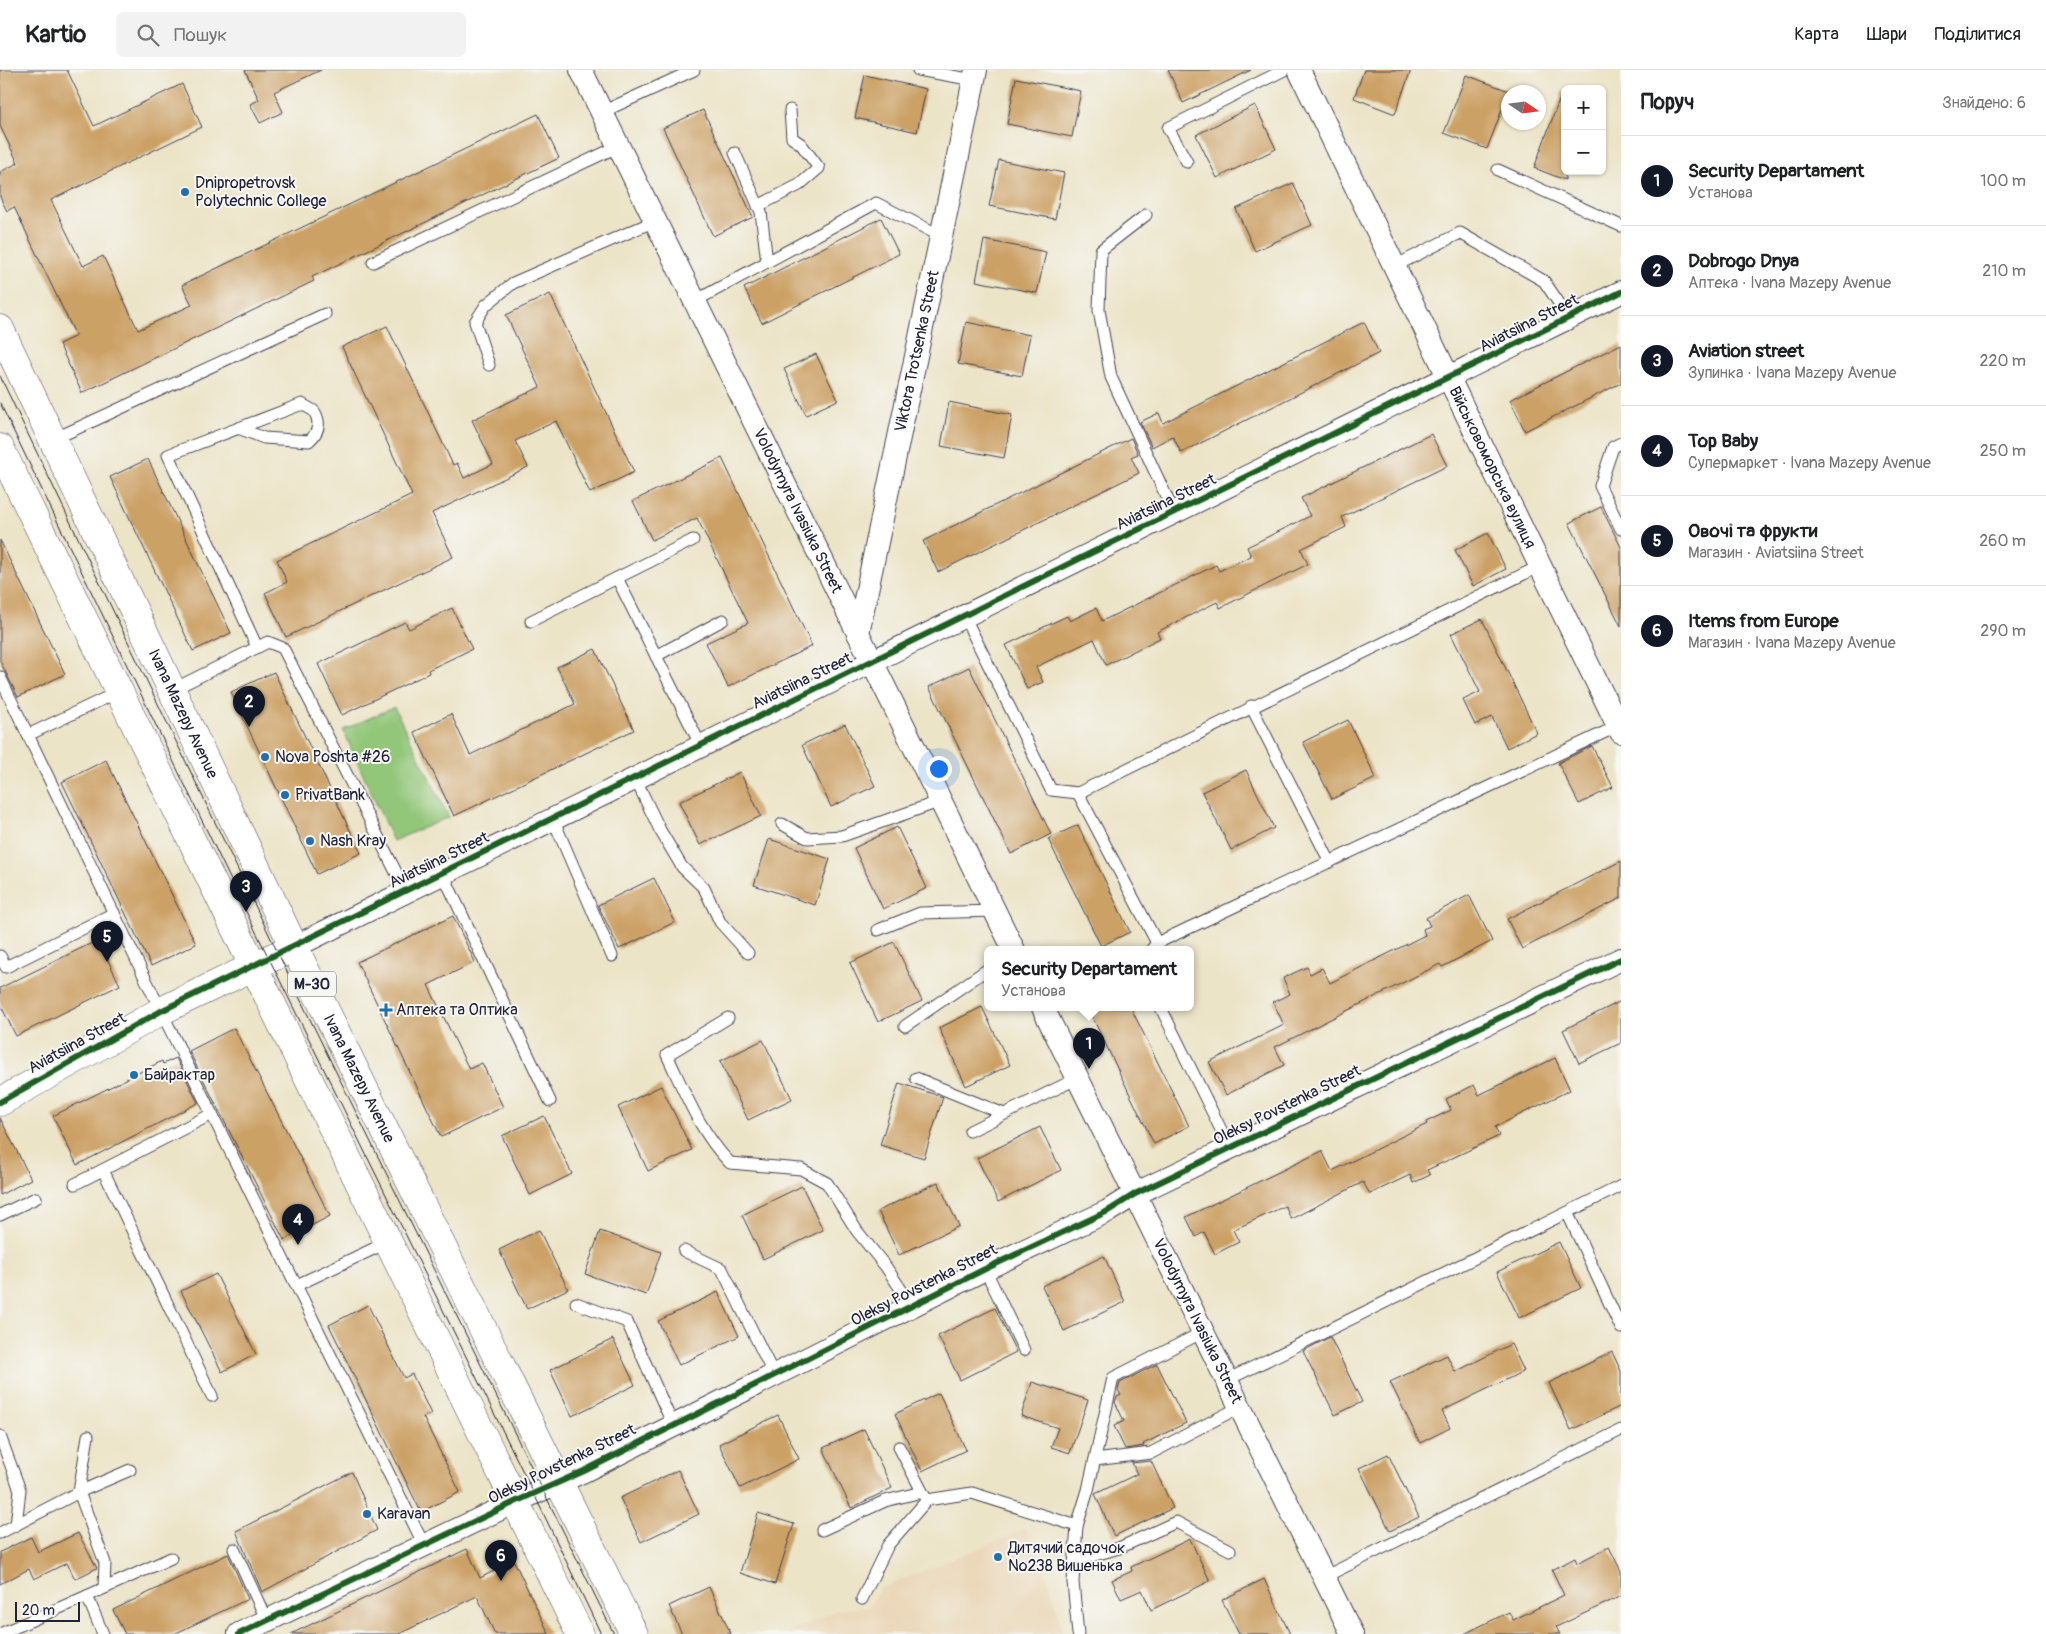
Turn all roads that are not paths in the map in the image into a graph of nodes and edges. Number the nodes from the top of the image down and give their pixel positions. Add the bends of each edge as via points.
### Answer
1 (581, 70) edge
2 (694, 70) edge
3 (918, 70) edge
4 (1284, 70) edge
5 (1299, 70) edge
6 (975, 75) edge
7 (790, 110) dead end
8 (602, 112) junction
9 (619, 146) junction
10 (735, 153) dead end
11 (1187, 162) dead end
12 (1498, 170) dead end
13 (758, 206) junction
14 (1146, 215) dead end
15 (655, 221) junction
16 (1621, 226) edge
17 (941, 236) junction
18 (373, 262) dead end
19 (767, 262) junction
20 (1395, 266) junction
21 (1621, 292) edge
22 (695, 301) junction
23 (325, 314) dead end
24 (1568, 318) junction
25 (0, 329) edge
26 (489, 365) dead end
27 (1449, 378) junction
28 (238, 428) junction
29 (54, 439) junction
30 (1621, 443) edge
31 (0, 448) edge
32 (1174, 513) junction
33 (1621, 529) edge
34 (693, 540) dead end
35 (1540, 566) junction
36 (617, 578) junction
37 (964, 616) junction
38 (723, 620) dead end
39 (531, 621) dead end
40 (858, 633) junction
41 (257, 647) junction
42 (656, 656) junction
43 (872, 662) junction
44 (0, 677) edge
45 (172, 690) junction
46 (118, 692) junction
47 (1251, 706) junction
48 (1620, 729) edge
49 (28, 736) junction
50 (701, 746) junction
51 (635, 778) junction
52 (1078, 793) junction
53 (941, 801) junction
54 (553, 819) junction
55 (782, 824) dead end
56 (1330, 862) junction
57 (443, 874) junction
58 (406, 892) junction
59 (995, 911) junction
60 (114, 913) junction
61 (878, 930) dead end
62 (1012, 946) edge
63 (1154, 946) edge
64 (1156, 946) edge
65 (294, 947) junction
66 (748, 954) dead end
67 (0, 956) edge
68 (612, 956) dead end
69 (1621, 959) edge
70 (253, 967) junction
71 (984, 972) edge
72 (161, 1011) junction
73 (1044, 1011) edge
74 (1163, 1011) edge
75 (728, 1018) dead end
76 (905, 1026) dead end
77 (916, 1078) dead end
78 (1078, 1078) junction
79 (550, 1101) dead end
80 (0, 1102) edge
81 (212, 1114) junction
82 (1004, 1114) junction
83 (970, 1131) dead end
84 (1230, 1148) junction
85 (103, 1170) junction
86 (75, 1184) dead end
87 (1621, 1186) edge
88 (1135, 1194) junction
89 (36, 1198) dead end
90 (1568, 1214) junction
91 (0, 1215) edge
92 (388, 1242) junction
93 (684, 1251) dead end
94 (984, 1269) junction
95 (297, 1285) junction
96 (576, 1303) dead end
97 (912, 1306) junction
98 (1621, 1328) edge
99 (1203, 1332) junction
100 (1024, 1350) dead end
101 (774, 1375) junction
102 (1227, 1380) junction
103 (212, 1396) dead end
104 (1240, 1407) junction
105 (673, 1425) junction
106 (1621, 1430) edge
107 (0, 1436) edge
108 (88, 1436) dead end
109 (899, 1447) dead end
110 (1095, 1460) junction
111 (130, 1470) dead end
112 (560, 1481) junction
113 (79, 1492) junction
114 (925, 1496) junction
115 (516, 1501) junction
116 (16, 1525) junction
117 (1077, 1526) junction
118 (822, 1530) dead end
119 (0, 1533) edge
120 (424, 1545) junction
121 (234, 1549) dead end
122 (1230, 1550) dead end
123 (171, 1558) dead end
124 (1074, 1560) junction
125 (1324, 1577) junction
126 (104, 1588) junction
127 (87, 1596) junction
128 (862, 1599) dead end
129 (267, 1620) junction
130 (0, 1634) edge
131 (103, 1634) edge
132 (240, 1634) edge
133 (580, 1634) edge
134 (634, 1634) edge
135 (1078, 1634) edge
136 (1352, 1634) edge

1 - 8 street, Volodymyra Ivasiuka Street
2 - 8 lane
3 - 6 lane
4 - 11 lane via 1168,128
5 - 20 street, Військовоморська вулиця
6 - 17 street, Viktora Trotsenka Street
7 - 13 lane via 792,138 801,144 819,168 799,185
8 - 9 street, Volodymyra Ivasiuka Street
9 - 15 street, Volodymyra Ivasiuka Street
9 - 18 lane
10 - 13 lane
12 - 16 lane
13 - 19 lane
14 - 32 lane via 1100,250 1099,310 1111,377
15 - 22 street, Volodymyra Ivasiuka Street
15 - 26 lane via 513,284 486,305 476,322
17 - 19 lane via 876,203
17 - 40 street, Viktora Trotsenka Street
19 - 22 lane
20 - 24 lane via 1460,233 1544,281
20 - 27 street, Військовоморська вулиця
21 - 24 street, Aviatsiina Street
22 - 40 street, Volodymyra Ivasiuka Street
23 - 29 lane
24 - 27 street, Aviatsiina Street
25 - 29 main road, Ivana Mazepy Avenue / М-30
27 - 32 street, Aviatsiina Street
27 - 35 street, Військовоморська вулиця
28 - 28 lane via 302,404 314,411 319,424 318,431 309,441 264,438
28 - 41 lane via 168,455
29 - 45 main road, Ivana Mazepy Avenue / М-30
30 - 33 lane via 1613,447 1600,486
31 - 46 main road, М-30
32 - 37 street, Aviatsiina Street
34 - 36 lane
35 - 47 lane
35 - 48 street, Військовоморська вулиця
36 - 39 lane
36 - 42 lane
37 - 43 street, Aviatsiina Street
37 - 52 lane via 1051,790
38 - 42 lane
40 - 43 street, Volodymyra Ivasiuka Street
41 - 45 lane
41 - 58 lane via 268,642 283,648
42 - 50 lane
43 - 50 street, Aviatsiina Street
43 - 53 street, Volodymyra Ivasiuka Street
44 - 49 lane
45 - 65 main road, Ivana Mazepy Avenue / М-30
46 - 49 lane
46 - 70 main road, М-30
47 - 52 lane
47 - 56 lane
48 - 56 lane
49 - 60 lane
50 - 51 street, Aviatsiina Street
51 - 54 street, Aviatsiina Street
51 - 66 lane via 682,867 704,888 720,922
52 - 63 lane
53 - 55 lane via 842,836 807,838
53 - 59 street, Volodymyra Ivasiuka Street
54 - 57 street, Aviatsiina Street
54 - 68 lane
56 - 64 lane
57 - 58 street, Aviatsiina Street
57 - 79 lane
58 - 65 street, Aviatsiina Street
59 - 61 lane via 920,913
59 - 62 street, Volodymyra Ivasiuka Street
60 - 67 lane via 6,967
60 - 72 lane
65 - 70 main road, Aviatsiina Street
65 - 112 main road, Ivana Mazepy Avenue / М-30
69 - 84 street, Oleksy Povstenka Street
70 - 72 main road, Aviatsiina Street
70 - 92 main road, М-30
71 - 76 lane
72 - 80 main road, Aviatsiina Street
72 - 81 lane
73 - 78 street, Volodymyra Ivasiuka Street
74 - 84 lane
75 - 97 lane via 667,1055 713,1145 730,1163 801,1169 827,1183 857,1231
77 - 82 lane
78 - 82 lane
78 - 88 street, Volodymyra Ivasiuka Street
81 - 85 lane
81 - 95 lane
82 - 83 lane
84 - 88 street, Oleksy Povstenka Street
85 - 86 lane
85 - 103 lane
87 - 90 lane
88 - 94 street, Oleksy Povstenka Street via 1108,1211
88 - 99 street, Volodymyra Ivasiuka Street
89 - 91 lane
90 - 98 lane
90 - 102 lane
92 - 95 lane
92 - 115 main road, М-30
93 - 101 lane via 722,1269
94 - 97 street, Oleksy Povstenka Street
94 - 100 lane
95 - 120 lane
96 - 105 lane via 628,1322
97 - 101 street, Oleksy Povstenka Street
99 - 102 street, Volodymyra Ivasiuka Street
99 - 110 lane via 1113,1378
101 - 105 street, Oleksy Povstenka Street
102 - 104 street, Volodymyra Ivasiuka Street
104 - 110 lane via 1151,1453
104 - 125 street, Volodymyra Ivasiuka Street
105 - 112 street, Oleksy Povstenka Street
106 - 125 lane
107 - 116 lane via 20,1490
108 - 113 lane
109 - 114 lane
110 - 117 lane
111 - 113 lane
112 - 115 street, Oleksy Povstenka Street
112 - 134 main road, Ivana Mazepy Avenue / М-30
113 - 116 lane
113 - 126 lane via 105,1562
114 - 117 lane via 972,1493
114 - 118 lane via 884,1501
114 - 128 lane via 888,1545
115 - 120 street, Oleksy Povstenka Street
115 - 133 main road, М-30
116 - 119 lane
117 - 124 lane
120 - 129 street, Oleksy Povstenka Street
121 - 129 lane
122 - 124 lane via 1176,1522 1119,1548
123 - 126 lane
124 - 135 lane
125 - 136 street, Volodymyra Ivasiuka Street
126 - 127 lane
127 - 130 lane
127 - 131 lane
129 - 132 street, Oleksy Povstenka Street

